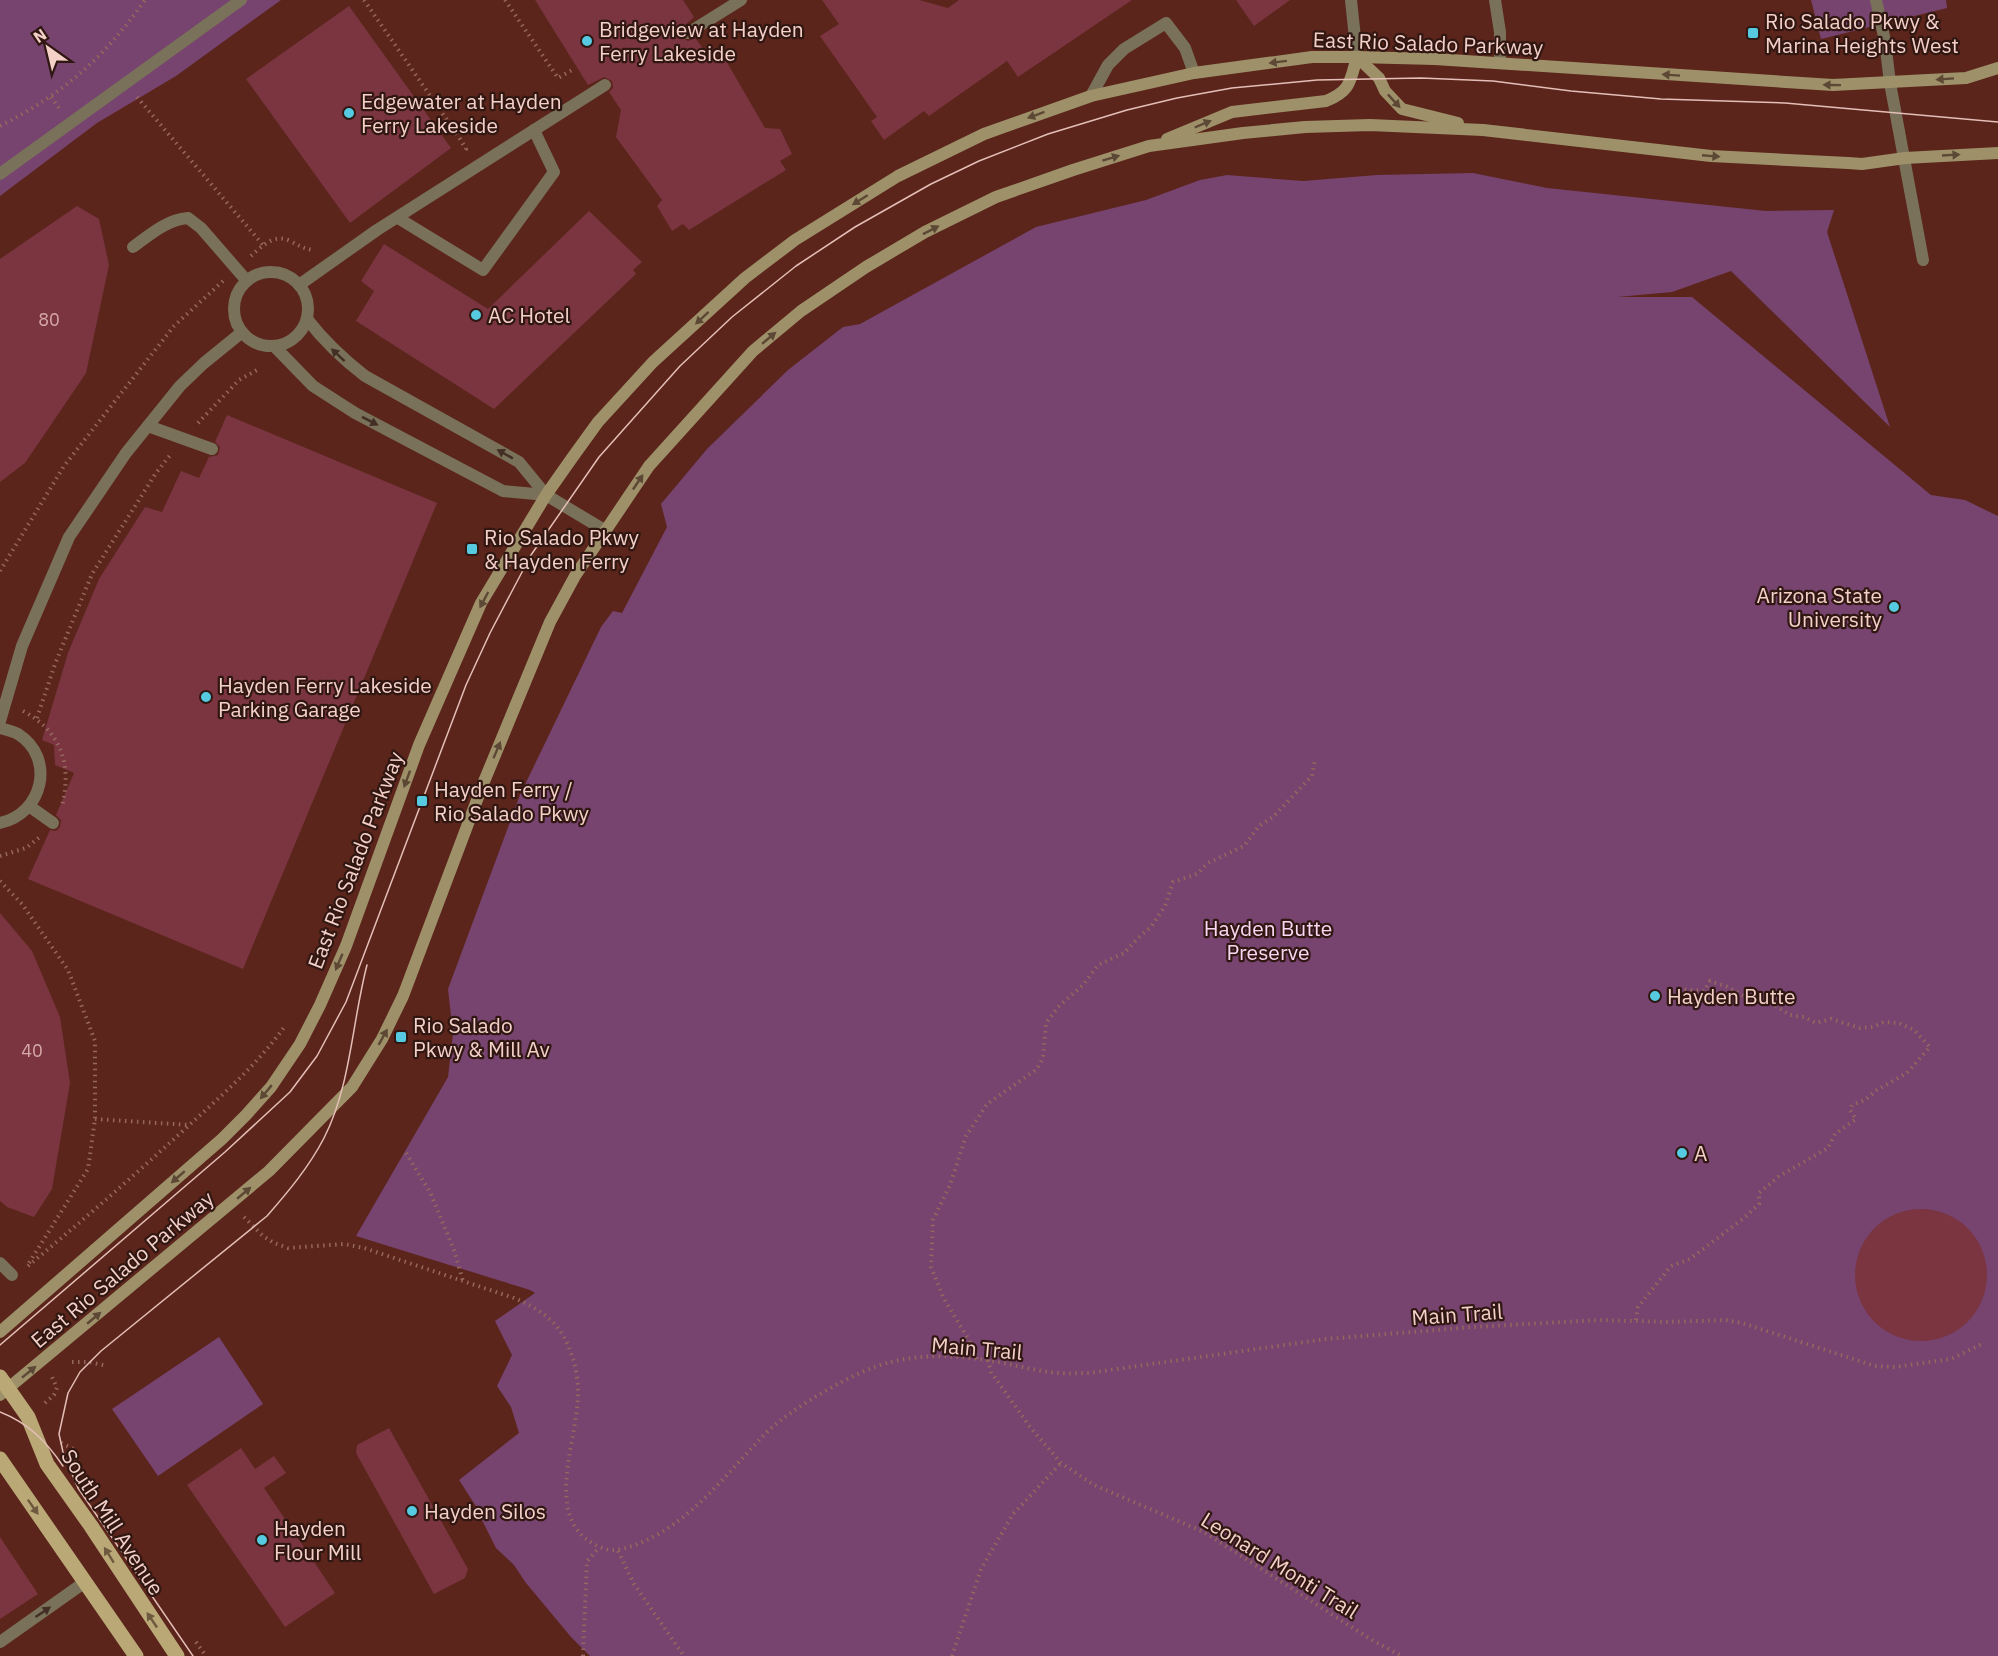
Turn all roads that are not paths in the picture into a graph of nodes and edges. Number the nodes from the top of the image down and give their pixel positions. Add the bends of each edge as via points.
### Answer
1 (241, 0) edge
2 (741, 0) edge
3 (1351, 0) edge
4 (1495, 0) edge
5 (1876, 0) edge
6 (688, 33) dead end
7 (1357, 57) junction
8 (1500, 63) junction
9 (1998, 68) edge
10 (1194, 73) junction
11 (1890, 83) junction
12 (604, 85) dead end
13 (1090, 96) junction
14 (534, 130) junction
15 (1483, 130) junction
16 (1149, 146) junction
17 (1998, 153) edge
18 (1905, 158) junction
19 (0, 174) edge
20 (398, 218) junction
21 (133, 247) dead end
22 (1923, 260) dead end
23 (247, 281) junction
24 (299, 285) junction
25 (307, 319) junction
26 (241, 333) junction
27 (275, 347) junction
28 (148, 426) junction
29 (212, 449) dead end
30 (546, 495) junction
31 (606, 531) junction
32 (0, 721) edge
33 (0, 728) edge
34 (29, 806) junction
35 (53, 822) dead end
36 (0, 823) edge
37 (0, 1263) edge
38 (12, 1275) dead end
39 (0, 1332) edge
40 (3, 1387) edge
41 (0, 1459) edge
42 (85, 1582) junction
43 (0, 1642) edge
44 (136, 1656) edge
45 (177, 1656) edge

1 - 19 lane
2 - 6 lane
3 - 7 lane
4 - 8 lane
5 - 11 lane
7 - 8 main road, East Rio Salado Parkway
7 -> 10 main road, East Rio Salado Parkway via 1312,57
7 -> 15 main road via 1402,109
16 -> 7 main road via 1232,112 1326,102 1346,90
11 -> 8 main road, East Rio Salado Parkway via 1833,85
9 -> 11 main road, East Rio Salado Parkway via 1966,78
10 - 13 main road, East Rio Salado Parkway
10 - 13 lane via 1185,48 1166,23 1124,49 1108,65
11 - 18 lane
12 - 14 lane
13 -> 30 main road, East Rio Salado Parkway via 984,134 898,176 795,240 745,278 653,362 598,422
14 - 20 lane
14 - 20 lane via 554,172 483,270
15 - 16 main road, East Rio Salado Parkway via 1370,125 1305,127
15 -> 18 main road, East Rio Salado Parkway via 1711,156 1862,164
31 -> 16 main road, East Rio Salado Parkway via 649,465 753,351 801,311 925,232 996,197
18 -> 17 main road, East Rio Salado Parkway
18 - 22 lane
20 - 24 lane
21 - 23 lane via 163,225 188,218
23 - 24 lane via 261,273 274,272 285,274
23 - 26 lane via 235,296 233,309
24 - 25 lane via 308,302
25 - 27 lane via 297,336
30 -> 25 lane via 519,462 365,376 327,344
26 - 27 lane via 262,346
26 - 28 lane via 180,386
27 -> 30 lane via 313,386 355,413 503,491
28 - 29 lane
28 - 32 lane via 69,537 22,646
30 - 31 lane
30 -> 39 main road, East Rio Salado Parkway via 481,603 419,745 346,946 300,1044 246,1115
40 -> 31 main road, East Rio Salado Parkway via 41,1362 269,1172 352,1087 403,996 483,784 550,622
33 - 34 lane via 16,733 37,756 39,787
34 - 35 lane
34 - 36 lane
37 - 38 lane
45 -> 40 main road, South Mill Avenue via 47,1464 28,1417
41 -> 42 main road
43 -> 42 lane
42 - 44 main road

